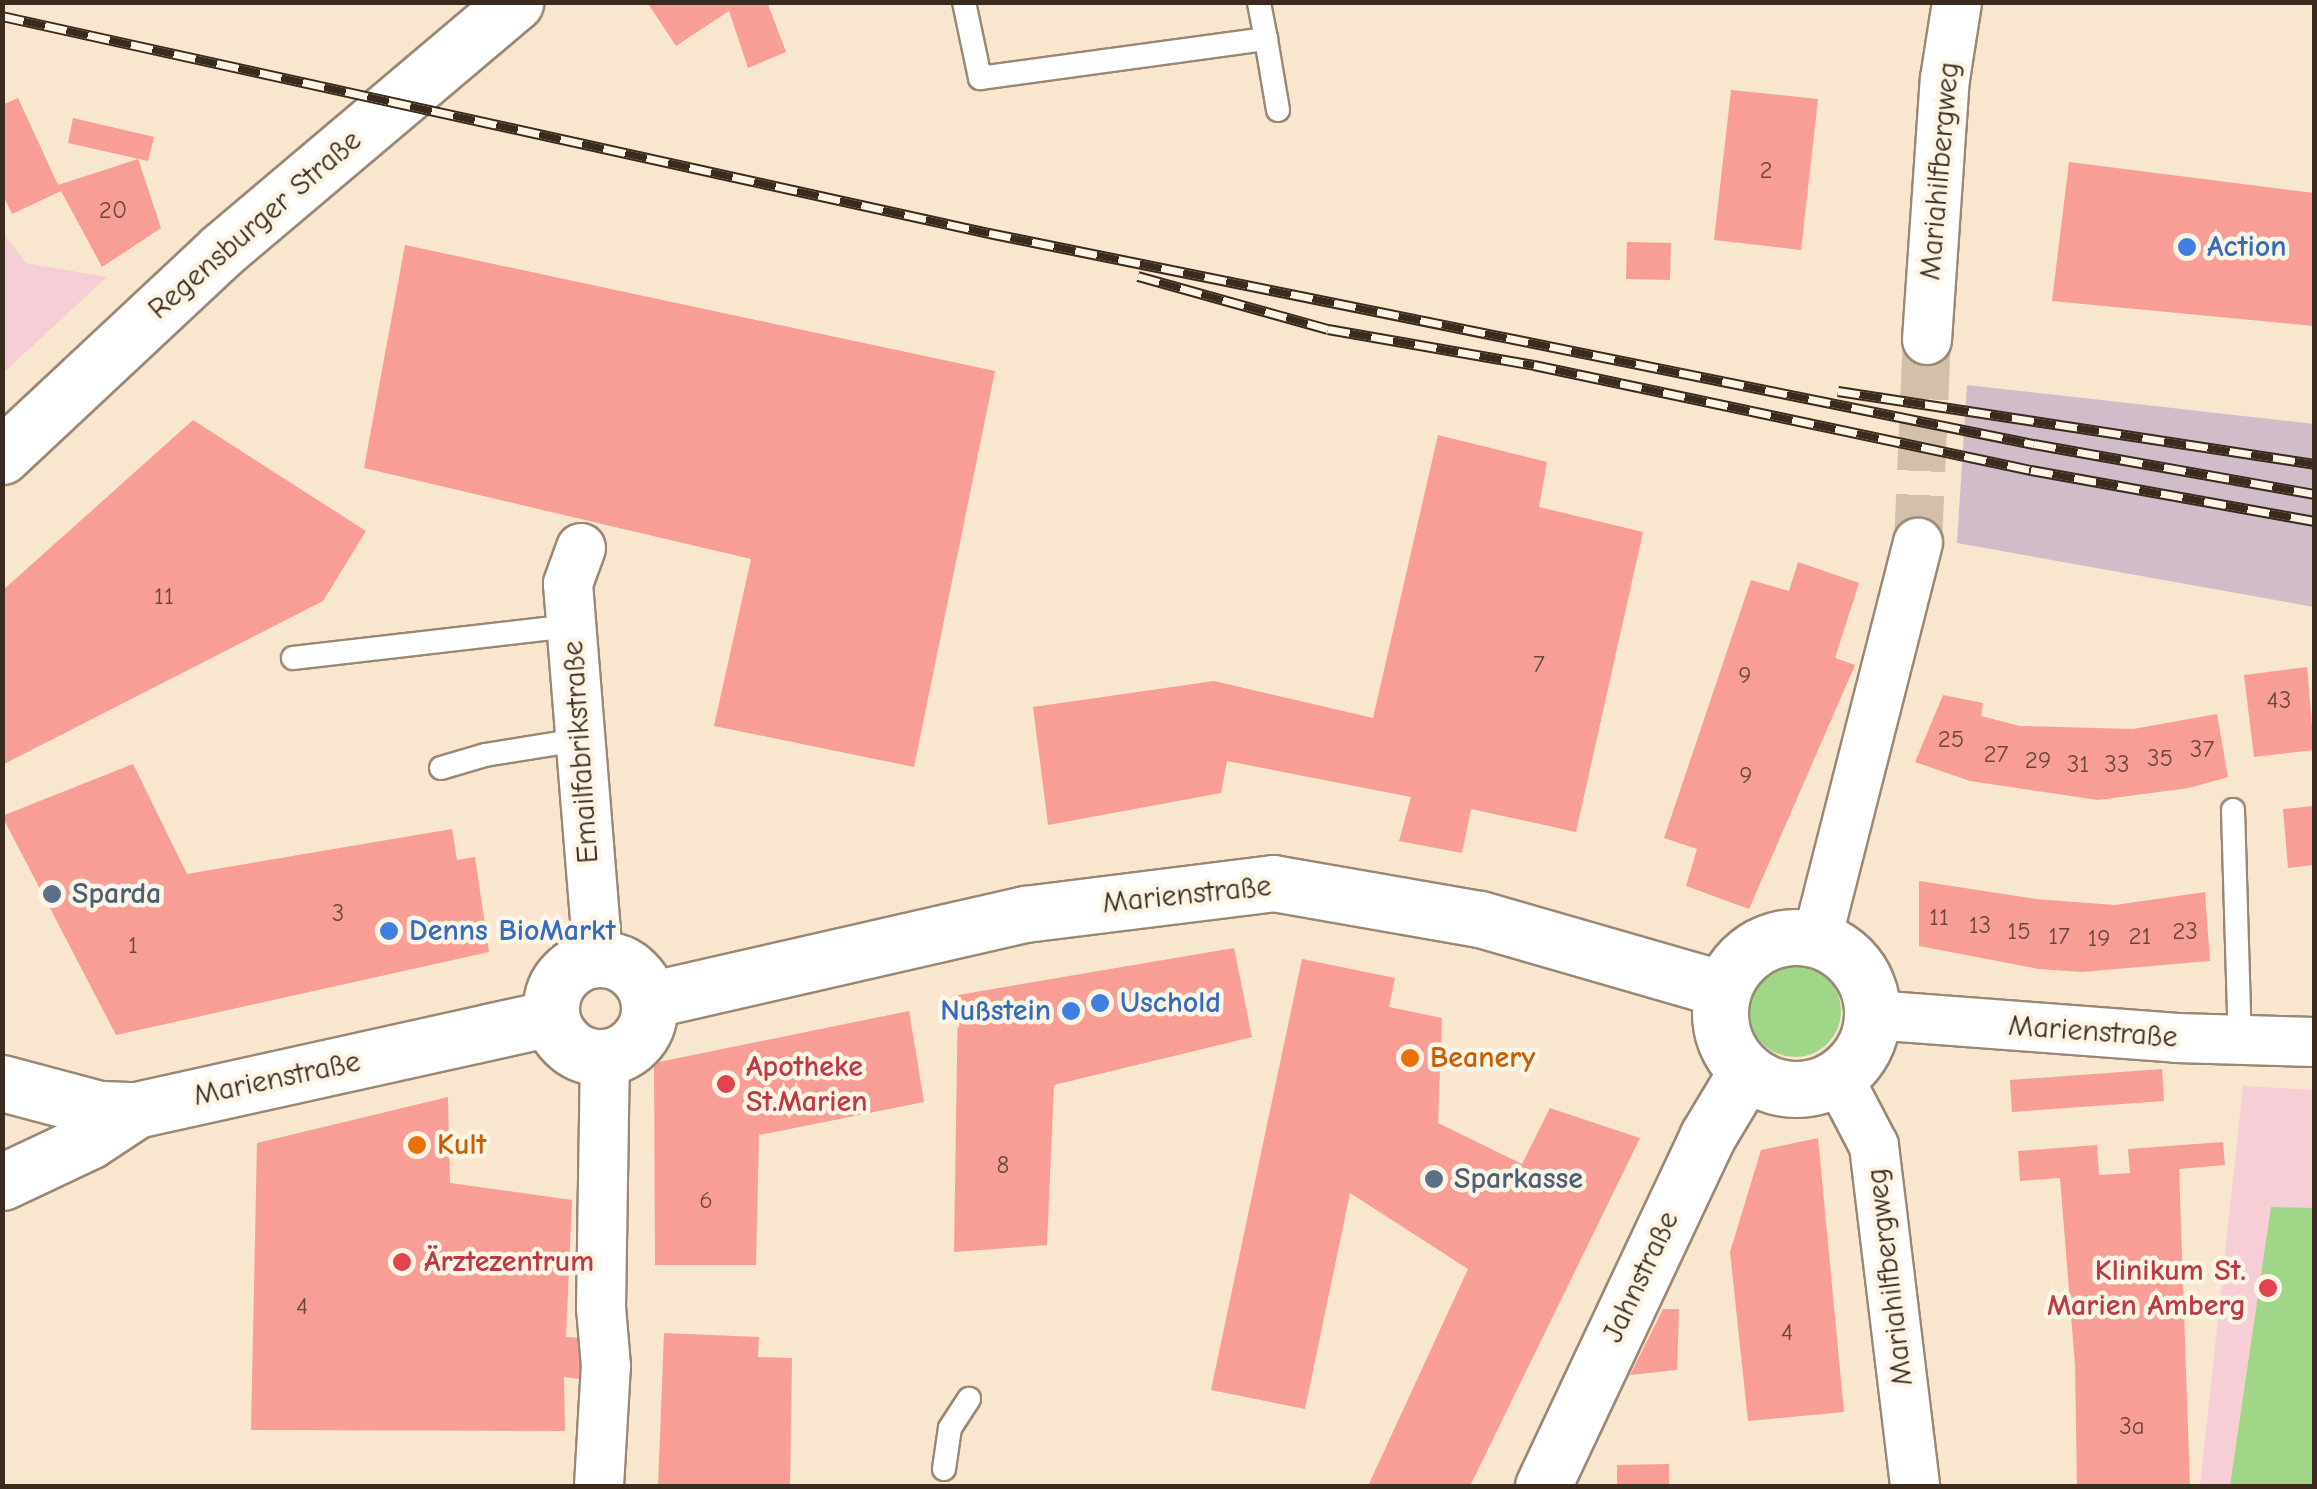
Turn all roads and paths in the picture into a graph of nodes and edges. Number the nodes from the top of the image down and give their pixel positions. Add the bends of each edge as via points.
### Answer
1 (514, 2) edge
2 (964, 2) edge
3 (1259, 2) edge
4 (1957, 2) edge
5 (1266, 38) junction
6 (1278, 110) dead end
7 (1927, 340) tunnel mouth
8 (2, 456) edge
9 (1918, 543) tunnel mouth
10 (581, 548) dead end
11 (572, 626) junction
12 (293, 658) dead end
13 (579, 740) junction
14 (442, 768) dead end
15 (2233, 810) dead end
16 (1817, 939) junction
17 (598, 959) junction
18 (1723, 989) junction
19 (649, 1000) junction
20 (1872, 1014) junction
21 (551, 1018) junction
22 (2240, 1041) junction
23 (2314, 1042) edge
24 (605, 1058) junction
25 (1746, 1072) junction
26 (1838, 1076) junction
27 (2, 1083) edge
28 (136, 1110) junction
29 (2, 1182) edge
30 (968, 1400) dead end
31 (944, 1469) dead end
32 (599, 1486) edge
33 (1543, 1486) edge
34 (1915, 1486) edge

1 - 8 street, Regensburger Straße via 222,250
2 - 5 lane via 980,78
3 - 5 lane
4 - 7 street, Mariahilfbergweg via 1945,79
5 - 6 lane
9 - 16 street
10 - 11 street, Emailfabrikstraße via 568,584
11 - 12 lane
11 - 13 street, Emailfabrikstraße
13 - 14 lane
13 - 17 street, Emailfabrikstraße
15 - 22 lane
16 - 18 street via 1771,941 1734,968
16 - 20 street via 1858,967
17 - 19 street via 626,966
17 - 21 street via 566,972 550,1002
18 - 19 street, Marienstraße via 1480,919 1273,883 1025,914
18 - 25 street via 1722,1034
19 - 24 street via 644,1032
20 - 22 street, Marienstraße
20 - 26 street via 1868,1039
21 - 24 street via 565,1044
21 - 28 street, Marienstraße
22 - 23 street, Marienstraße
24 - 32 street via 606,1366
25 - 26 street via 1792,1090
25 - 33 street, Jahnstraße via 1707,1137
26 - 34 street, Mariahilfbergweg via 1874,1146
27 - 28 street, Marienstraße via 100,1109
28 - 29 street via 89,1141
30 - 31 lane via 950,1428

